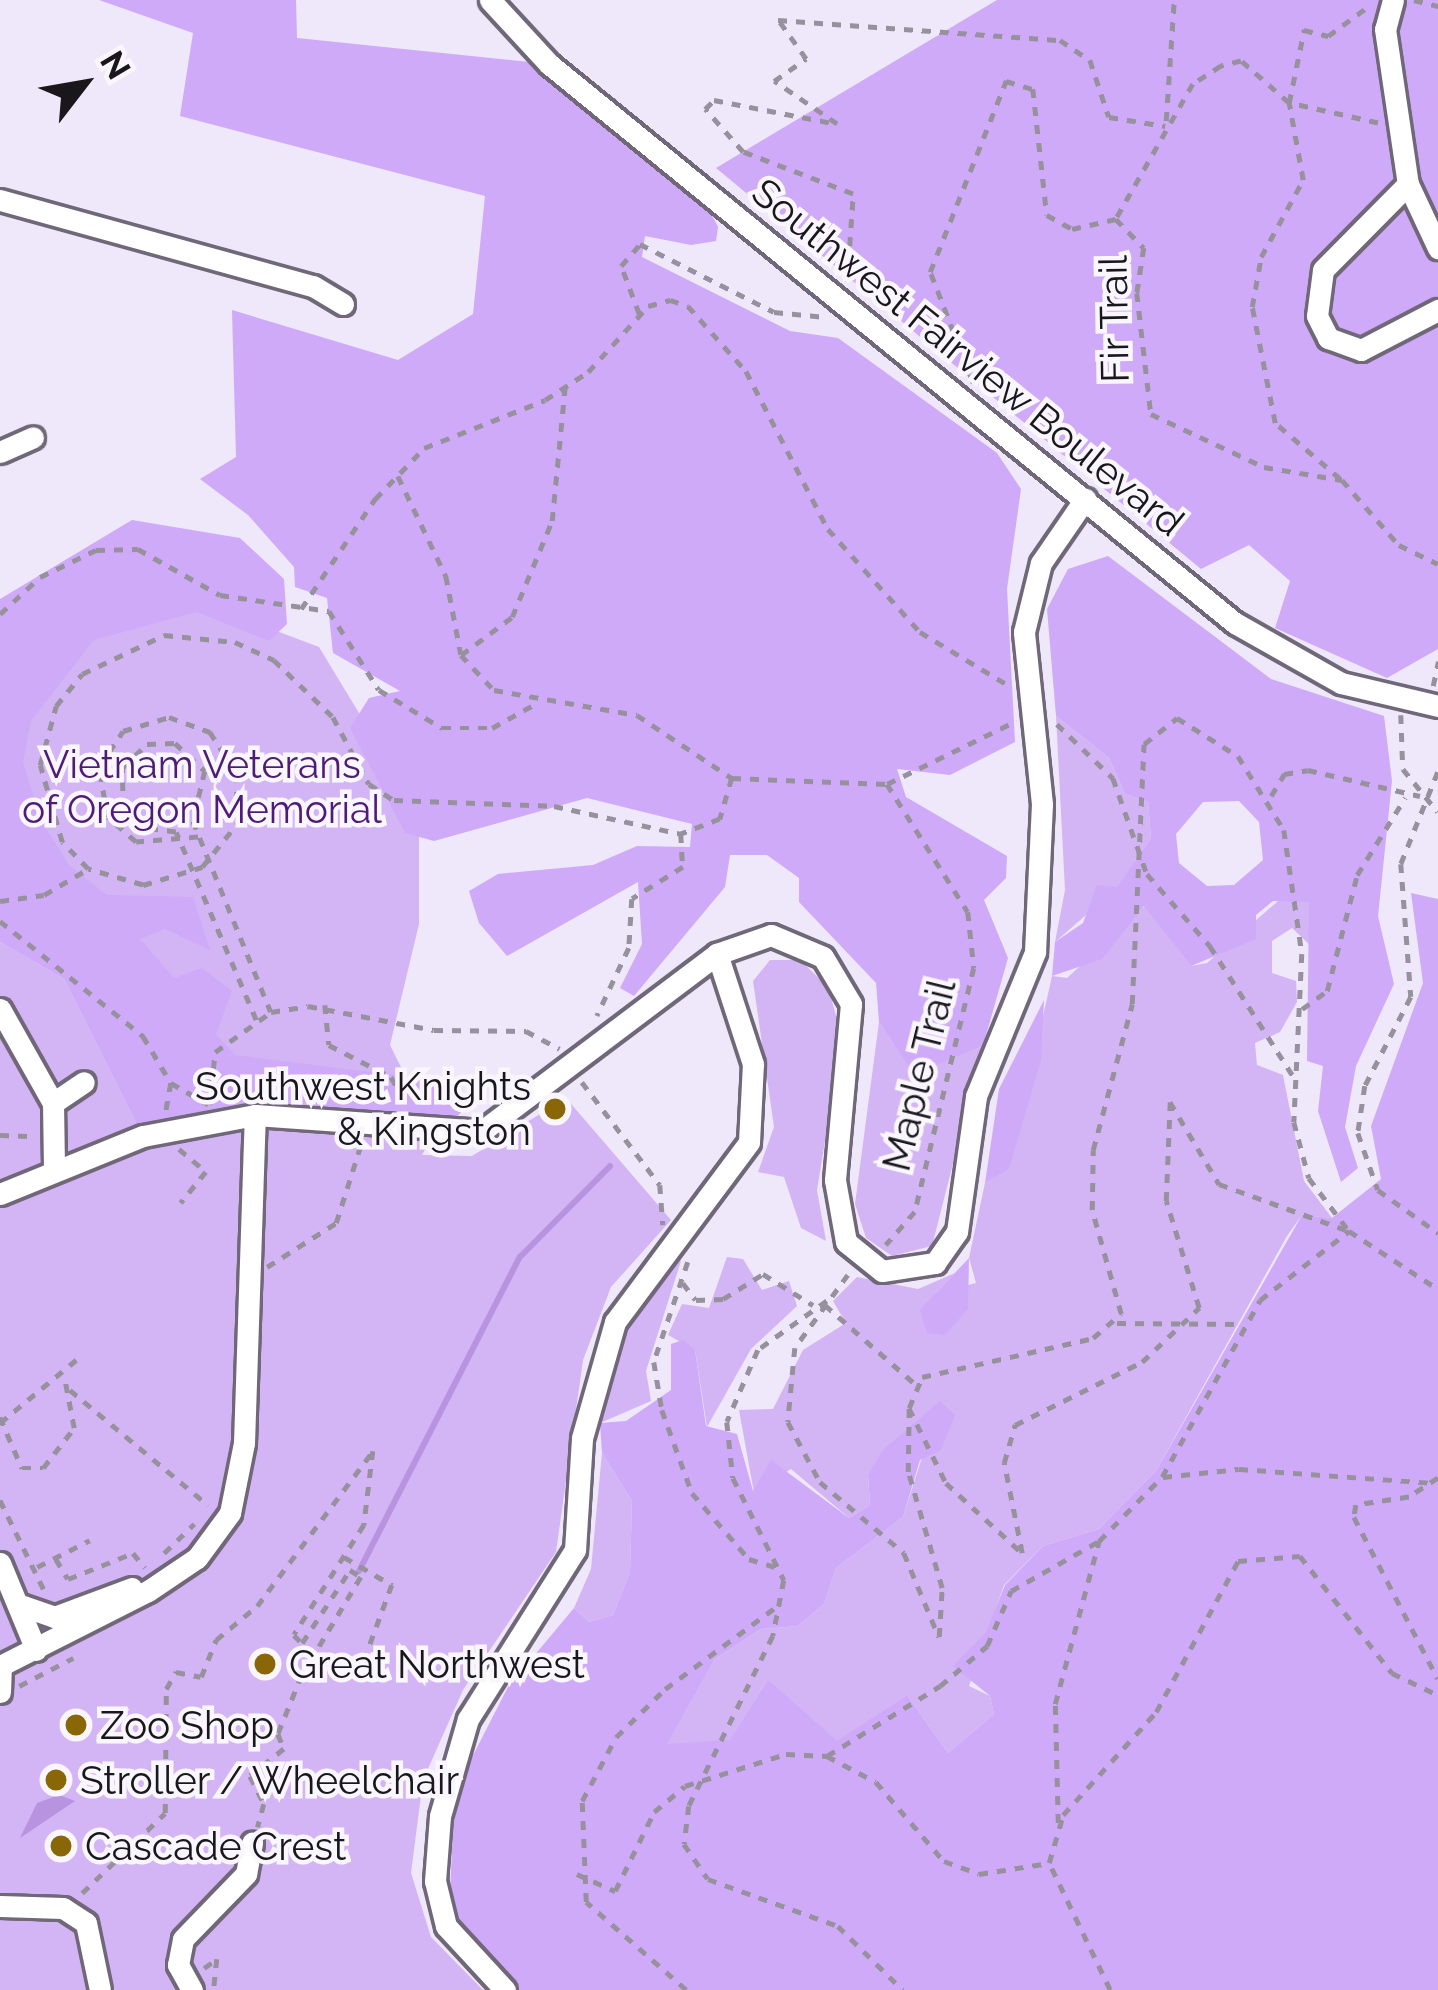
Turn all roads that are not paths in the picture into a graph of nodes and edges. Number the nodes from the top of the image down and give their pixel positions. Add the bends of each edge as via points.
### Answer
1 (490, 0) edge
2 (1393, 0) edge
3 (1408, 184) junction
4 (0, 200) edge
5 (1438, 248) edge
6 (343, 304) dead end
7 (1438, 310) edge
8 (33, 437) dead end
9 (0, 452) edge
10 (1084, 499) junction
11 (1438, 706) edge
12 (717, 954) junction
13 (0, 1010) edge
14 (84, 1082) dead end
15 (52, 1103) junction
16 (255, 1115) junction
17 (54, 1168) junction
18 (0, 1194) edge
19 (0, 1563) edge
20 (155, 1582) junction
21 (20, 1605) junction
22 (36, 1650) junction
23 (1, 1666) edge
24 (2, 1691) edge
25 (252, 1843) road end
26 (0, 1906) edge
27 (100, 1990) edge
28 (192, 1990) edge
29 (505, 1990) edge

1 - 10 street, Southwest Fairview Boulevard via 549,64
2 - 3 street via 1387,42 1407,130
3 - 5 street
3 - 7 street via 1323,270 1317,316 1328,338 1361,350
4 - 6 street via 313,286
8 - 9 street
10 - 11 street, Southwest Fairview Boulevard via 1273,647 1402,702
10 - 12 street via 1030,589 1026,669 1042,804 1035,952 976,1096 959,1225 940,1259 907,1273 872,1268 839,1223 853,1020 839,974 784,936
12 - 16 street via 482,1132
12 - 29 street via 753,1064 749,1142 615,1322 582,1438 575,1550 468,1719 449,1775 434,1865 441,1912
13 - 15 street
14 - 15 street
15 - 17 street
16 - 17 street via 210,1113
16 - 20 street via 237,1491 212,1543
17 - 18 street
19 - 21 street
20 - 21 street via 54,1617
20 - 22 street
21 - 22 street
22 - 23 street
23 - 24 street
25 - 28 street via 246,1874 183,1939 178,1965
26 - 27 street via 63,1908 86,1923

